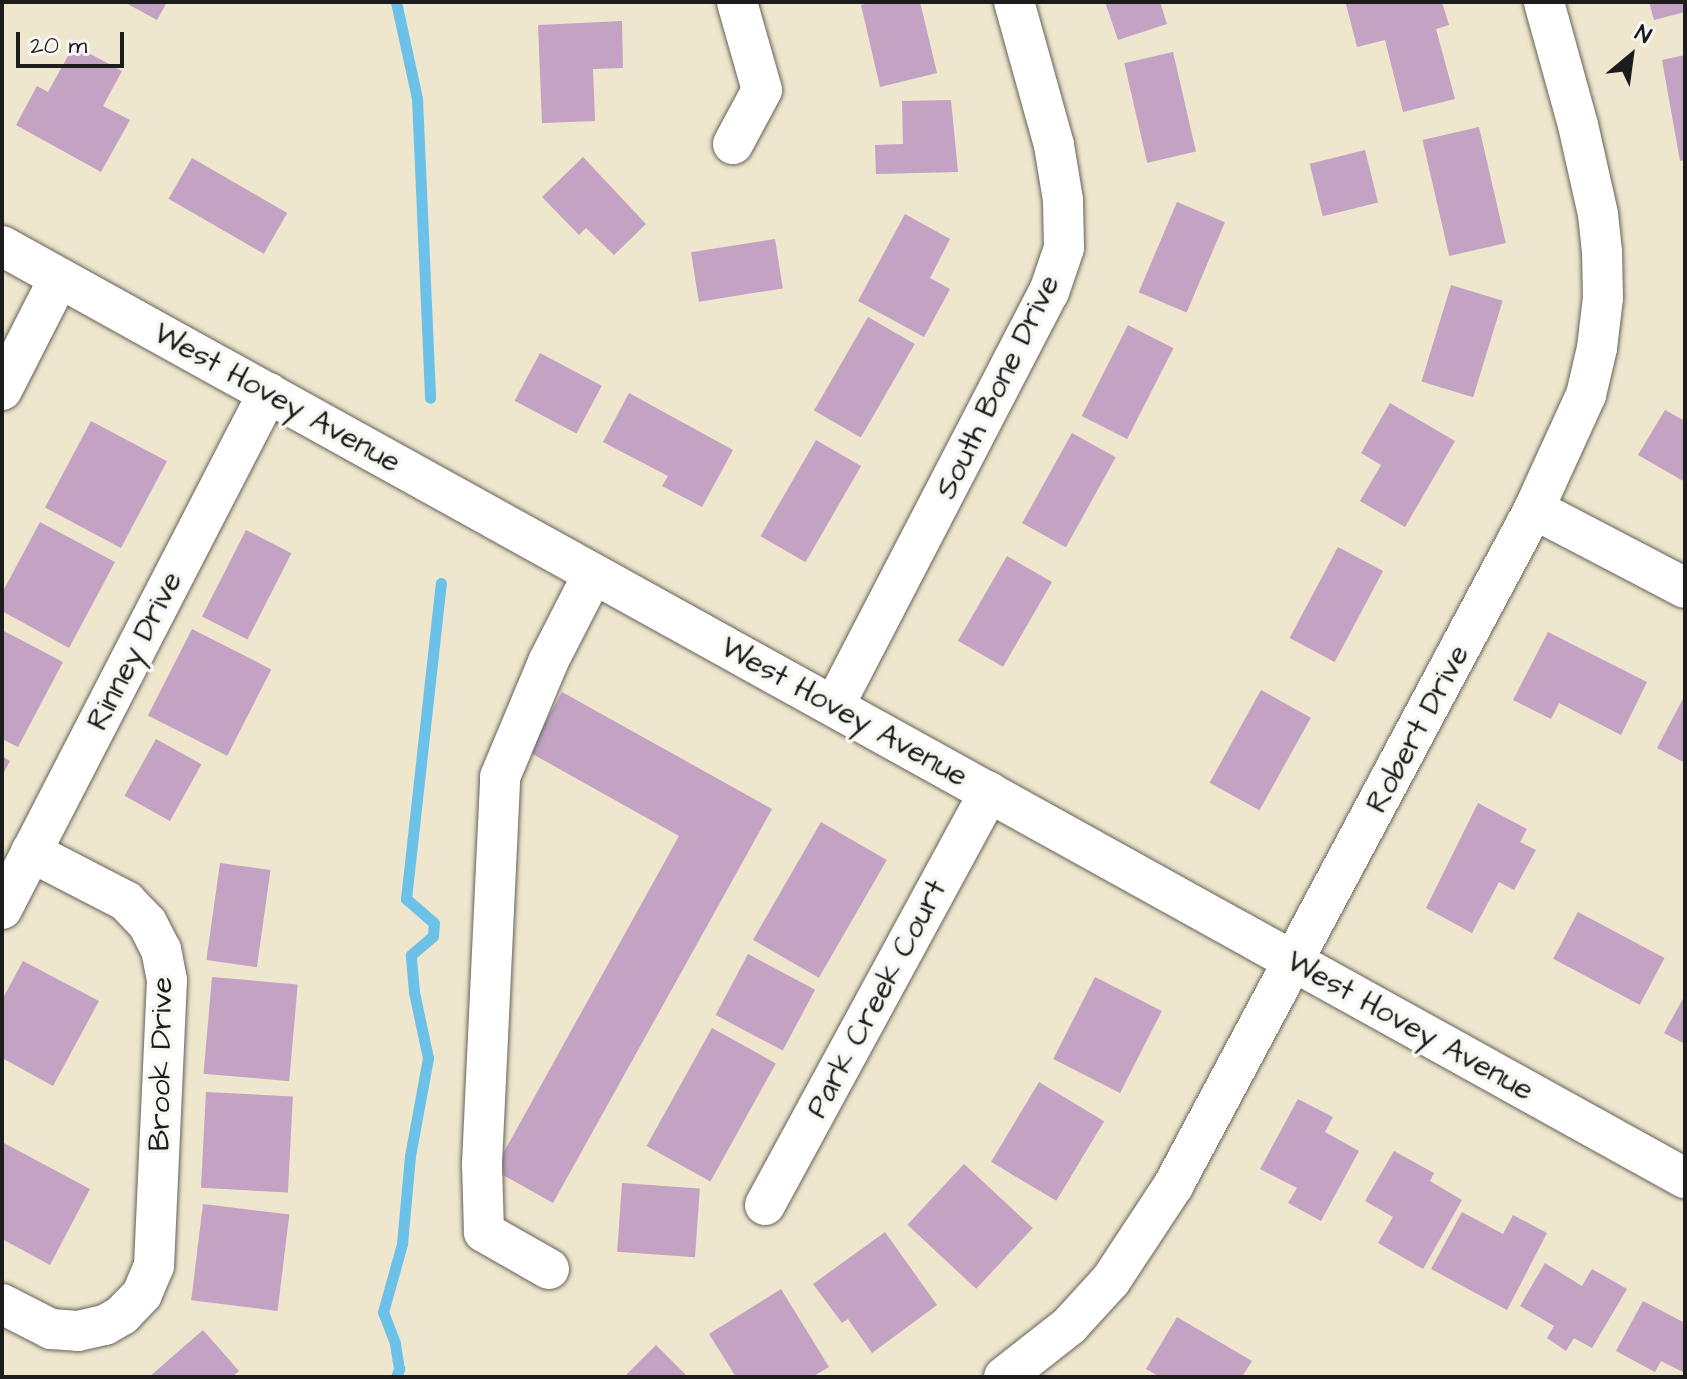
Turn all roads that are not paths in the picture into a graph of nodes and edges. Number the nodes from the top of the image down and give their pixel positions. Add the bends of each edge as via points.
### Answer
1 (737, 2) edge
2 (1014, 2) edge
3 (1544, 2) edge
4 (733, 144) dead end
5 (2, 246) edge
6 (59, 278) junction
7 (2, 390) edge
8 (268, 393) junction
9 (1534, 509) junction
10 (593, 574) junction
11 (1685, 588) edge
12 (834, 706) junction
13 (989, 792) junction
14 (31, 852) junction
15 (2, 909) edge
16 (1295, 962) junction
17 (1685, 1178) edge
18 (765, 1205) dead end
19 (549, 1269) dead end
20 (2, 1304) edge
21 (1015, 1374) edge

1 - 4 street via 762,90
2 - 12 street, South Bone Drive via 1054,145 1064,248 1049,292
3 - 9 street, Robert Drive via 1598,214 1603,298 1586,395
5 - 6 street, West Hovey Avenue
6 - 7 street
6 - 8 street, West Hovey Avenue
8 - 10 street, West Hovey Avenue
8 - 14 street, Rinney Drive
9 - 11 street
9 - 16 street, Robert Drive
10 - 12 street, West Hovey Avenue
10 - 19 street via 548,662 500,777 482,1164 484,1232
12 - 13 street, West Hovey Avenue
13 - 16 street, West Hovey Avenue
13 - 18 street, Park Creek Court
14 - 15 street, Rinney Drive
14 - 20 street, Brook Drive via 126,901 147,923 161,950 167,980 154,1266 142,1294 105,1325 51,1329
16 - 17 street, West Hovey Avenue
16 - 21 street, Robert Drive via 1143,1237 1069,1326

